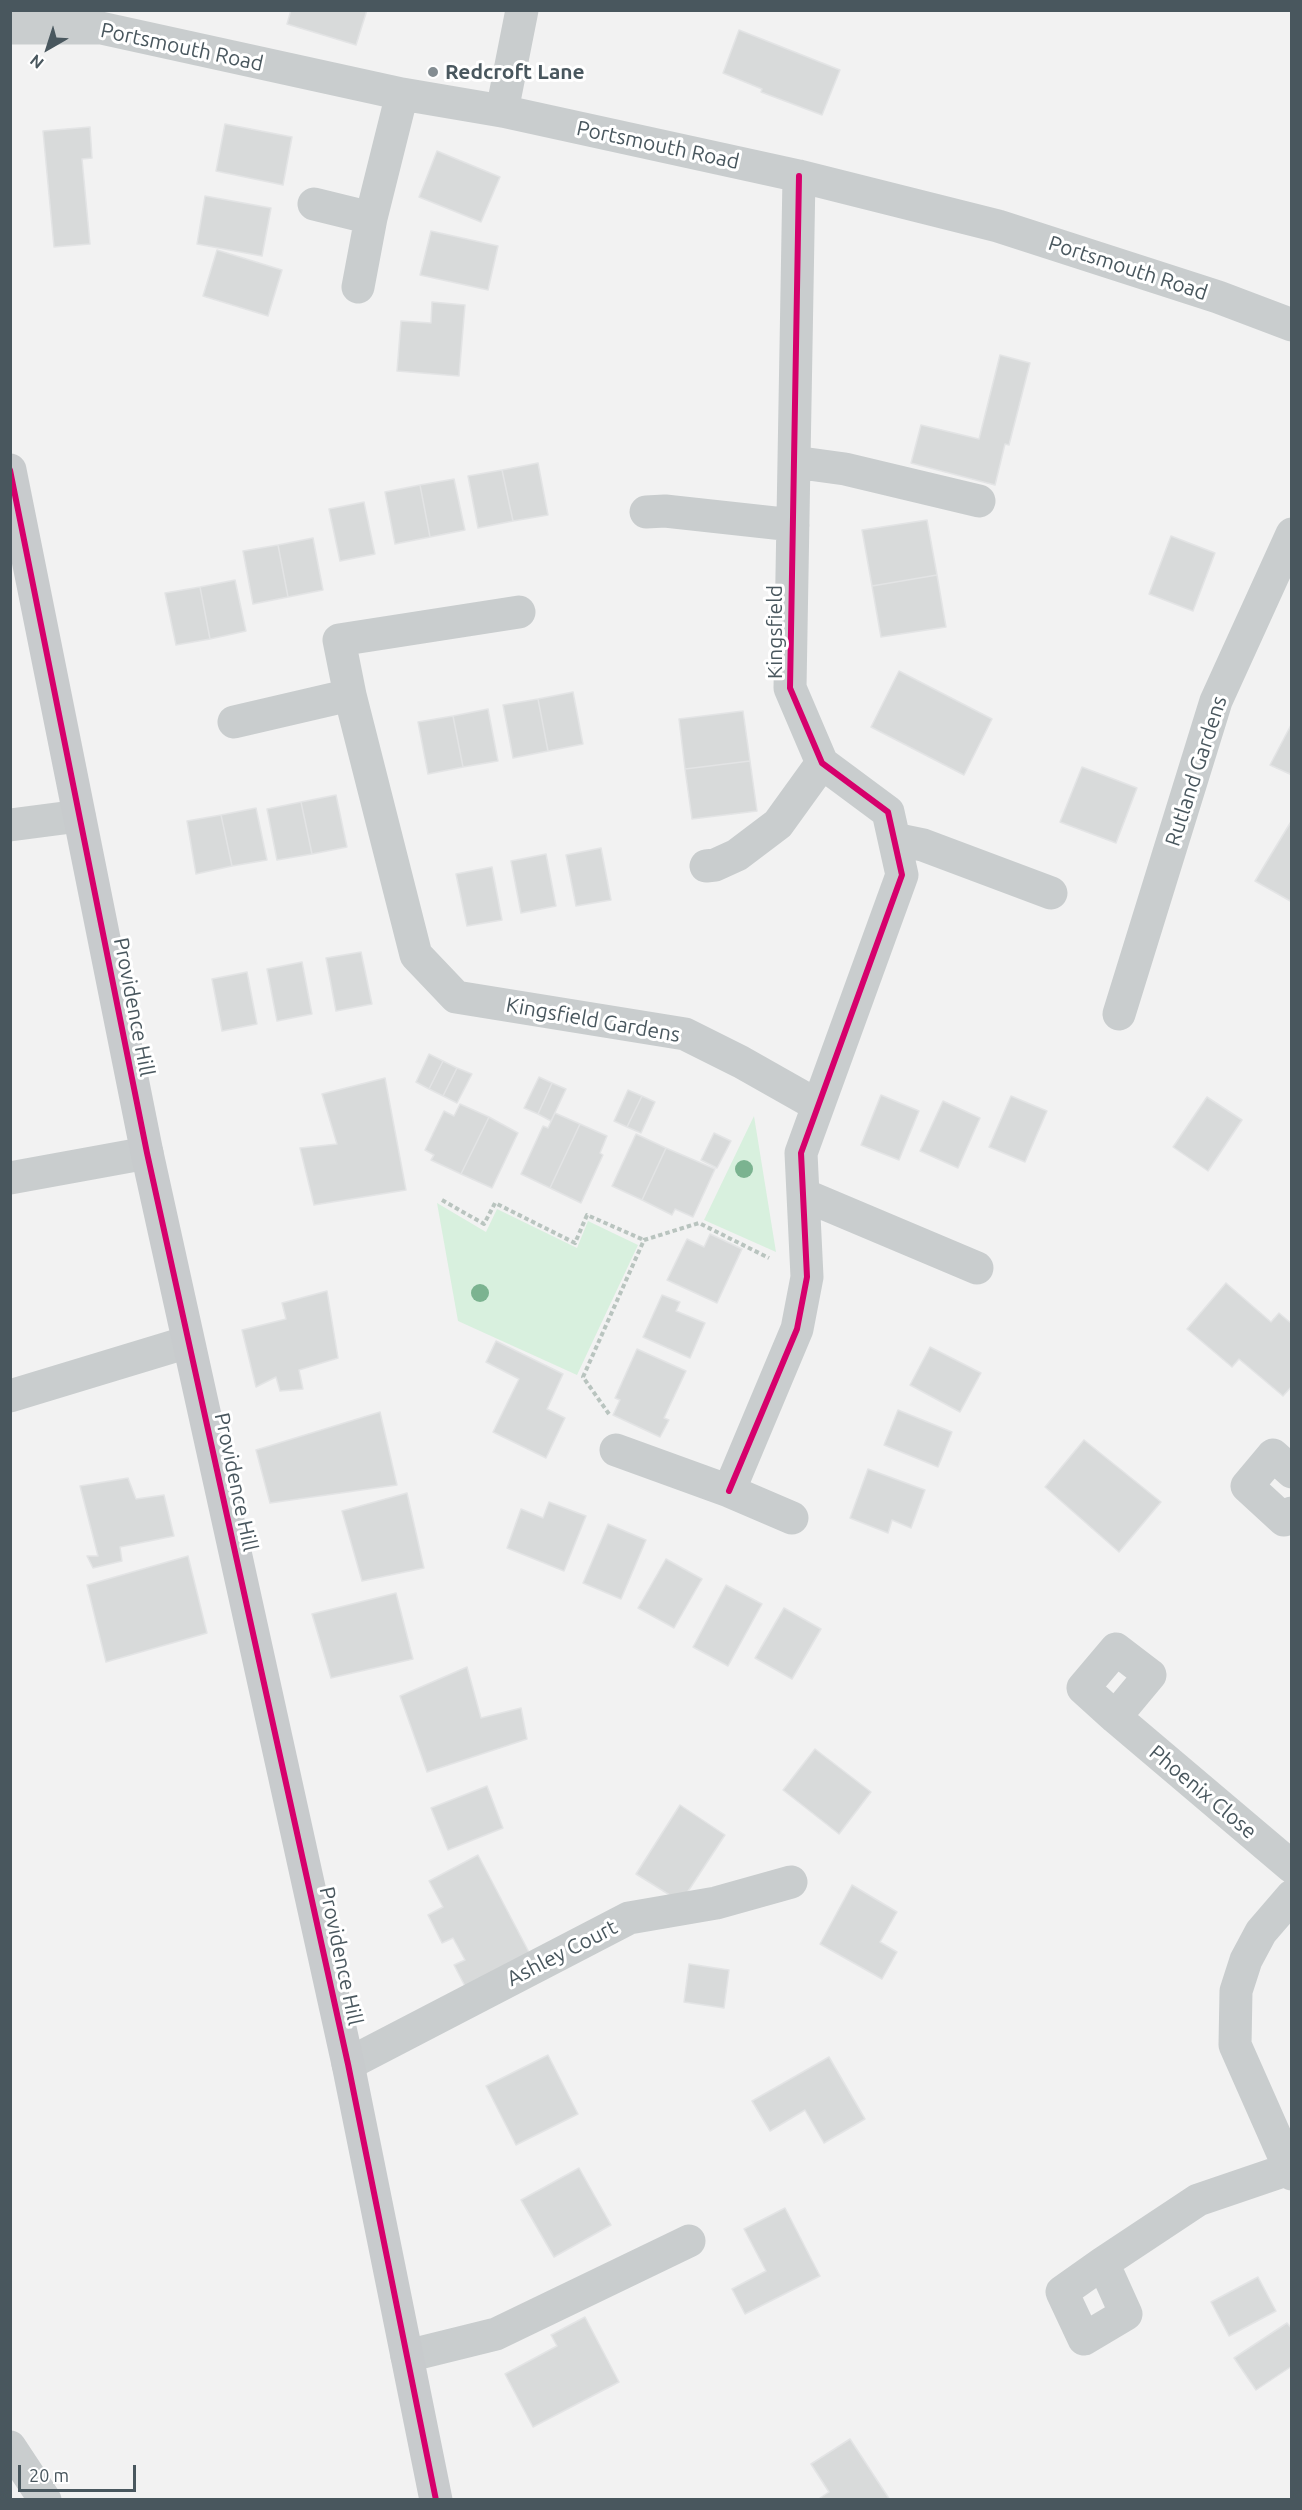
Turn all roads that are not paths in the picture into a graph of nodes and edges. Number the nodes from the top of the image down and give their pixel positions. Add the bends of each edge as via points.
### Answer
1 (522, 10) edge
2 (10, 28) edge
3 (402, 94) junction
4 (502, 111) junction
5 (800, 176) junction
6 (314, 204) dead end
7 (371, 218) junction
8 (358, 287) dead end
9 (1292, 325) edge
10 (794, 462) junction
11 (10, 470) edge
12 (980, 501) dead end
13 (646, 512) dead end
14 (793, 525) junction
15 (1292, 534) edge
16 (519, 612) dead end
17 (350, 695) junction
18 (234, 722) dead end
19 (822, 763) junction
20 (79, 816) junction
21 (10, 825) edge
22 (894, 839) junction
23 (706, 866) dead end
24 (1051, 893) dead end
25 (1119, 1014) dead end
26 (817, 1105) junction
27 (147, 1153) junction
28 (10, 1178) edge
29 (804, 1195) junction
30 (977, 1268) dead end
31 (188, 1342) junction
32 (10, 1396) edge
33 (616, 1450) road end
34 (1292, 1472) edge
35 (729, 1491) junction
36 (1292, 1513) edge
37 (792, 1518) dead end
38 (1115, 1717) dead end
39 (1292, 1867) edge
40 (790, 1882) dead end
41 (1292, 1896) edge
42 (348, 2064) junction
43 (1290, 2171) edge
44 (689, 2241) dead end
45 (1103, 2263) dead end
46 (407, 2356) junction
47 (10, 2447) edge
48 (45, 2499) edge
49 (436, 2499) edge

1 - 4 street
2 - 3 street, Portsmouth Road via 101,28
3 - 4 street, Portsmouth Road
3 - 7 street
4 - 5 street, Portsmouth Road
5 - 9 street, Portsmouth Road via 998,226
5 - 10 street, Kingsfield
6 - 7 street
7 - 8 street
10 - 12 street via 845,469
10 - 14 street, Kingsfield
11 - 20 main road, Providence Hill
13 - 14 street
14 - 19 street, Kingsfield via 790,688
15 - 25 street, Rutland Gardens via 1216,701
16 - 17 street, Kingsfield Gardens via 339,640
17 - 18 street
17 - 26 street, Kingsfield Gardens via 416,955 456,997 685,1034
19 - 22 street via 888,812
19 - 23 street via 778,824 736,855
20 - 21 street
20 - 27 main road, Providence Hill
22 - 24 street via 923,845
22 - 26 street via 902,875
26 - 29 street via 801,1153
27 - 28 street
27 - 31 main road, Providence Hill
29 - 30 street
29 - 35 street via 807,1277 798,1329
31 - 32 street
31 - 42 main road, Providence Hill
33 - 35 street
34 - 36 street via 1273,1455 1247,1486 1284,1520
35 - 37 street
38 - 39 street, Phoenix Close
40 - 42 street, Ashley Court via 716,1903 629,1918
41 - 43 street via 1261,1932 1246,1960 1236,1991 1235,2045
42 - 46 main road, Providence Hill
43 - 45 street via 1198,2200
44 - 46 street via 496,2334
46 - 49 main road, Providence Hill
47 - 48 street

